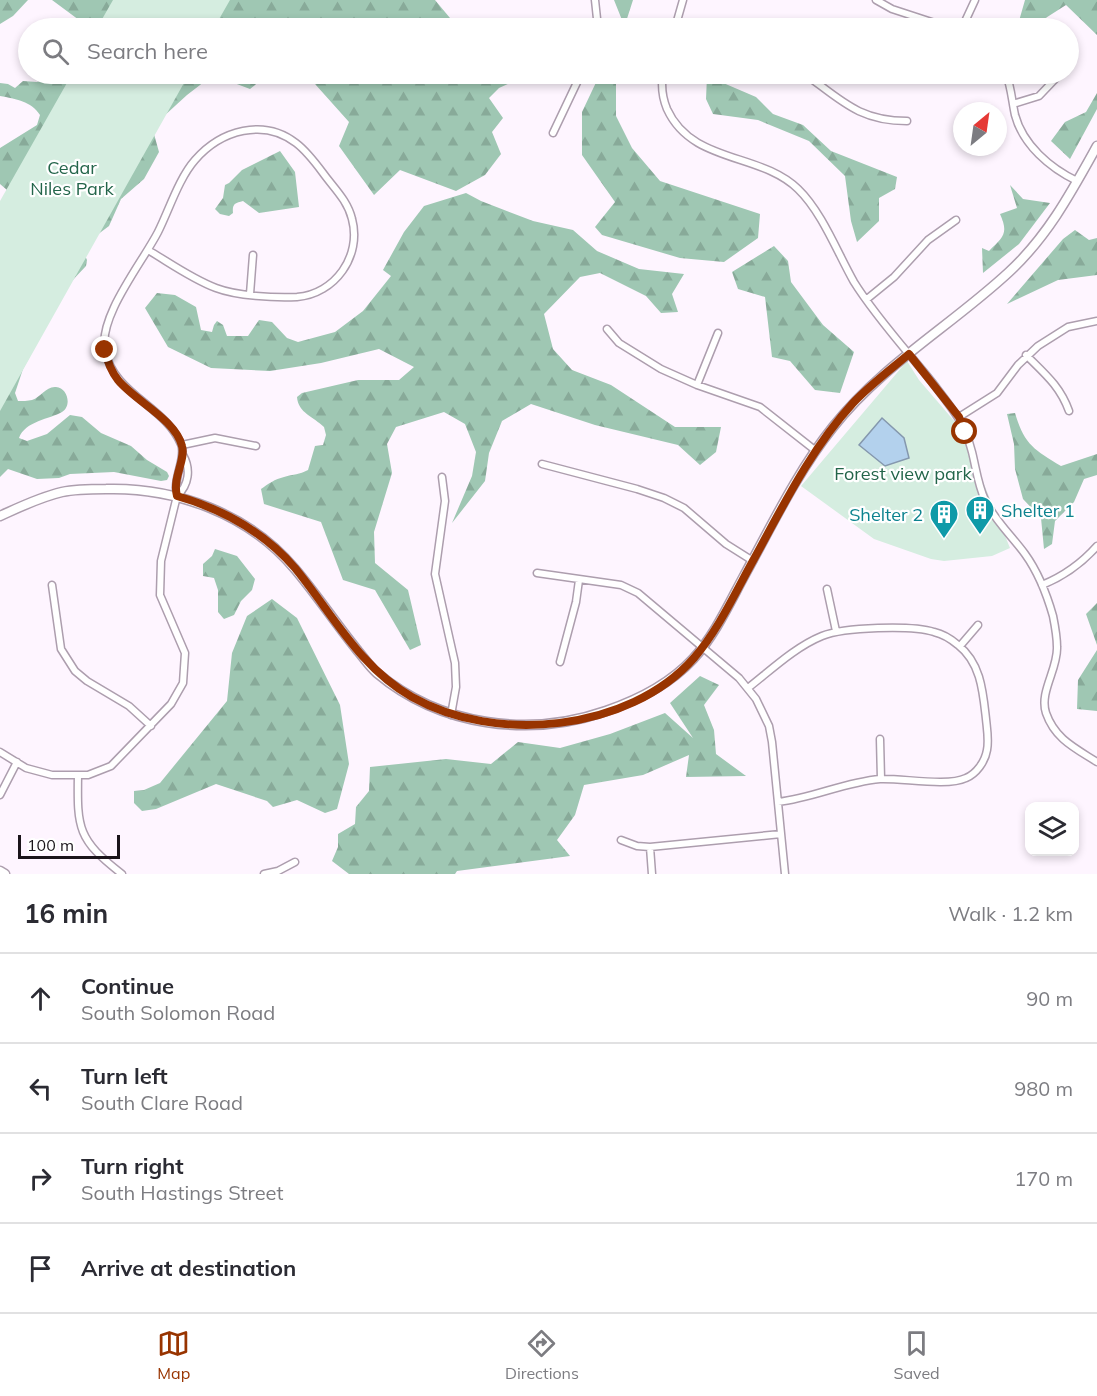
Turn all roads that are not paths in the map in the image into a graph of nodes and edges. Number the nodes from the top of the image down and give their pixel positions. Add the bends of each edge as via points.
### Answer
1 (595, 0) edge
2 (683, 0) edge
3 (876, 0) edge
4 (975, 0) edge
5 (597, 18) edge
6 (678, 18) edge
7 (919, 18) edge
8 (967, 18) edge
9 (576, 84) edge
10 (661, 84) edge
11 (818, 84) edge
12 (1008, 84) edge
13 (1050, 84) edge
14 (1013, 104) junction
15 (907, 121) dead end
16 (552, 133) dead end
17 (1097, 146) edge
18 (1077, 182) junction
19 (956, 220) dead end
20 (148, 250) junction
21 (253, 255) dead end
22 (250, 294) junction
23 (867, 299) junction
24 (1097, 321) edge
25 (607, 329) dead end
26 (718, 333) dead end
27 (909, 354) junction
28 (1026, 355) junction
29 (697, 386) junction
30 (1069, 411) dead end
31 (959, 417) junction
32 (182, 445) junction
33 (256, 446) dead end
34 (816, 451) junction
35 (542, 464) dead end
36 (442, 477) dead end
37 (177, 496) junction
38 (0, 516) edge
39 (1097, 546) edge
40 (753, 561) junction
41 (537, 573) dead end
42 (579, 580) junction
43 (52, 585) dead end
44 (1042, 585) junction
45 (827, 589) dead end
46 (978, 624) dead end
47 (836, 631) junction
48 (960, 646) junction
49 (702, 647) junction
50 (560, 662) dead end
51 (748, 688) junction
52 (451, 715) junction
53 (151, 726) junction
54 (879, 739) dead end
55 (0, 752) edge
56 (17, 762) junction
57 (1097, 762) edge
58 (78, 775) junction
59 (881, 779) junction
60 (0, 795) edge
61 (778, 802) junction
62 (781, 834) junction
63 (621, 840) dead end
64 (650, 847) junction
65 (295, 862) dead end
66 (0, 871) edge
67 (5, 874) edge
68 (122, 874) edge
69 (264, 874) edge
70 (652, 874) edge
71 (785, 874) edge

1 - 5 street
2 - 6 street
3 - 7 street
4 - 8 street
9 - 16 street
10 - 23 street via 672,118 687,136 783,178 798,189
11 - 15 street via 862,114
12 - 14 street
13 - 14 street via 1039,96
14 - 18 street via 1020,130 1038,155
17 - 18 street
18 - 27 street via 1049,227 1022,259
19 - 23 street via 928,240
20 - 22 street via 217,289
20 - 22 street via 187,173 203,153 243,130 283,134 306,152 343,198 353,221 352,251 334,281 312,294
20 - 32 street via 109,316 105,350 117,379 164,421
21 - 22 street
23 - 27 street
24 - 28 street via 1068,327
25 - 29 street via 639,356
26 - 29 street
27 - 31 street
27 - 34 street via 854,402
28 - 30 street via 1056,384
28 - 31 street via 997,393
29 - 34 street via 760,407
31 - 44 street via 984,498 1025,554
32 - 33 street via 215,438
32 - 37 street via 174,488
34 - 40 street
35 - 40 street via 664,498 684,508
36 - 52 street via 445,501 435,574 454,663 456,687
37 - 38 street via 134,489 74,490 36,500
37 - 52 street via 227,515 264,539 294,568 375,672 411,697
37 - 53 street via 161,561 160,595 185,653 183,682 171,704
39 - 44 street via 1063,576
40 - 49 street
41 - 42 street
42 - 49 street via 621,585 639,593
42 - 50 street
43 - 53 street via 61,649 75,671 129,706
44 - 57 street via 1058,648 1046,690 1045,710 1054,731
45 - 47 street
46 - 48 street
47 - 48 street via 920,629 934,631
47 - 51 street via 803,646
48 - 59 street via 973,663 981,684 988,740 982,763 967,778 956,781
49 - 51 street
49 - 52 street via 671,679 633,702 582,719 542,725 492,724
51 - 61 street via 769,726
53 - 58 street via 111,766
54 - 59 street
55 - 56 street
56 - 58 street via 52,775
56 - 60 street
58 - 68 street via 79,822 86,841
59 - 61 street
61 - 62 street
62 - 64 street
62 - 71 street
63 - 64 street
64 - 70 street
65 - 69 street
66 - 67 street

